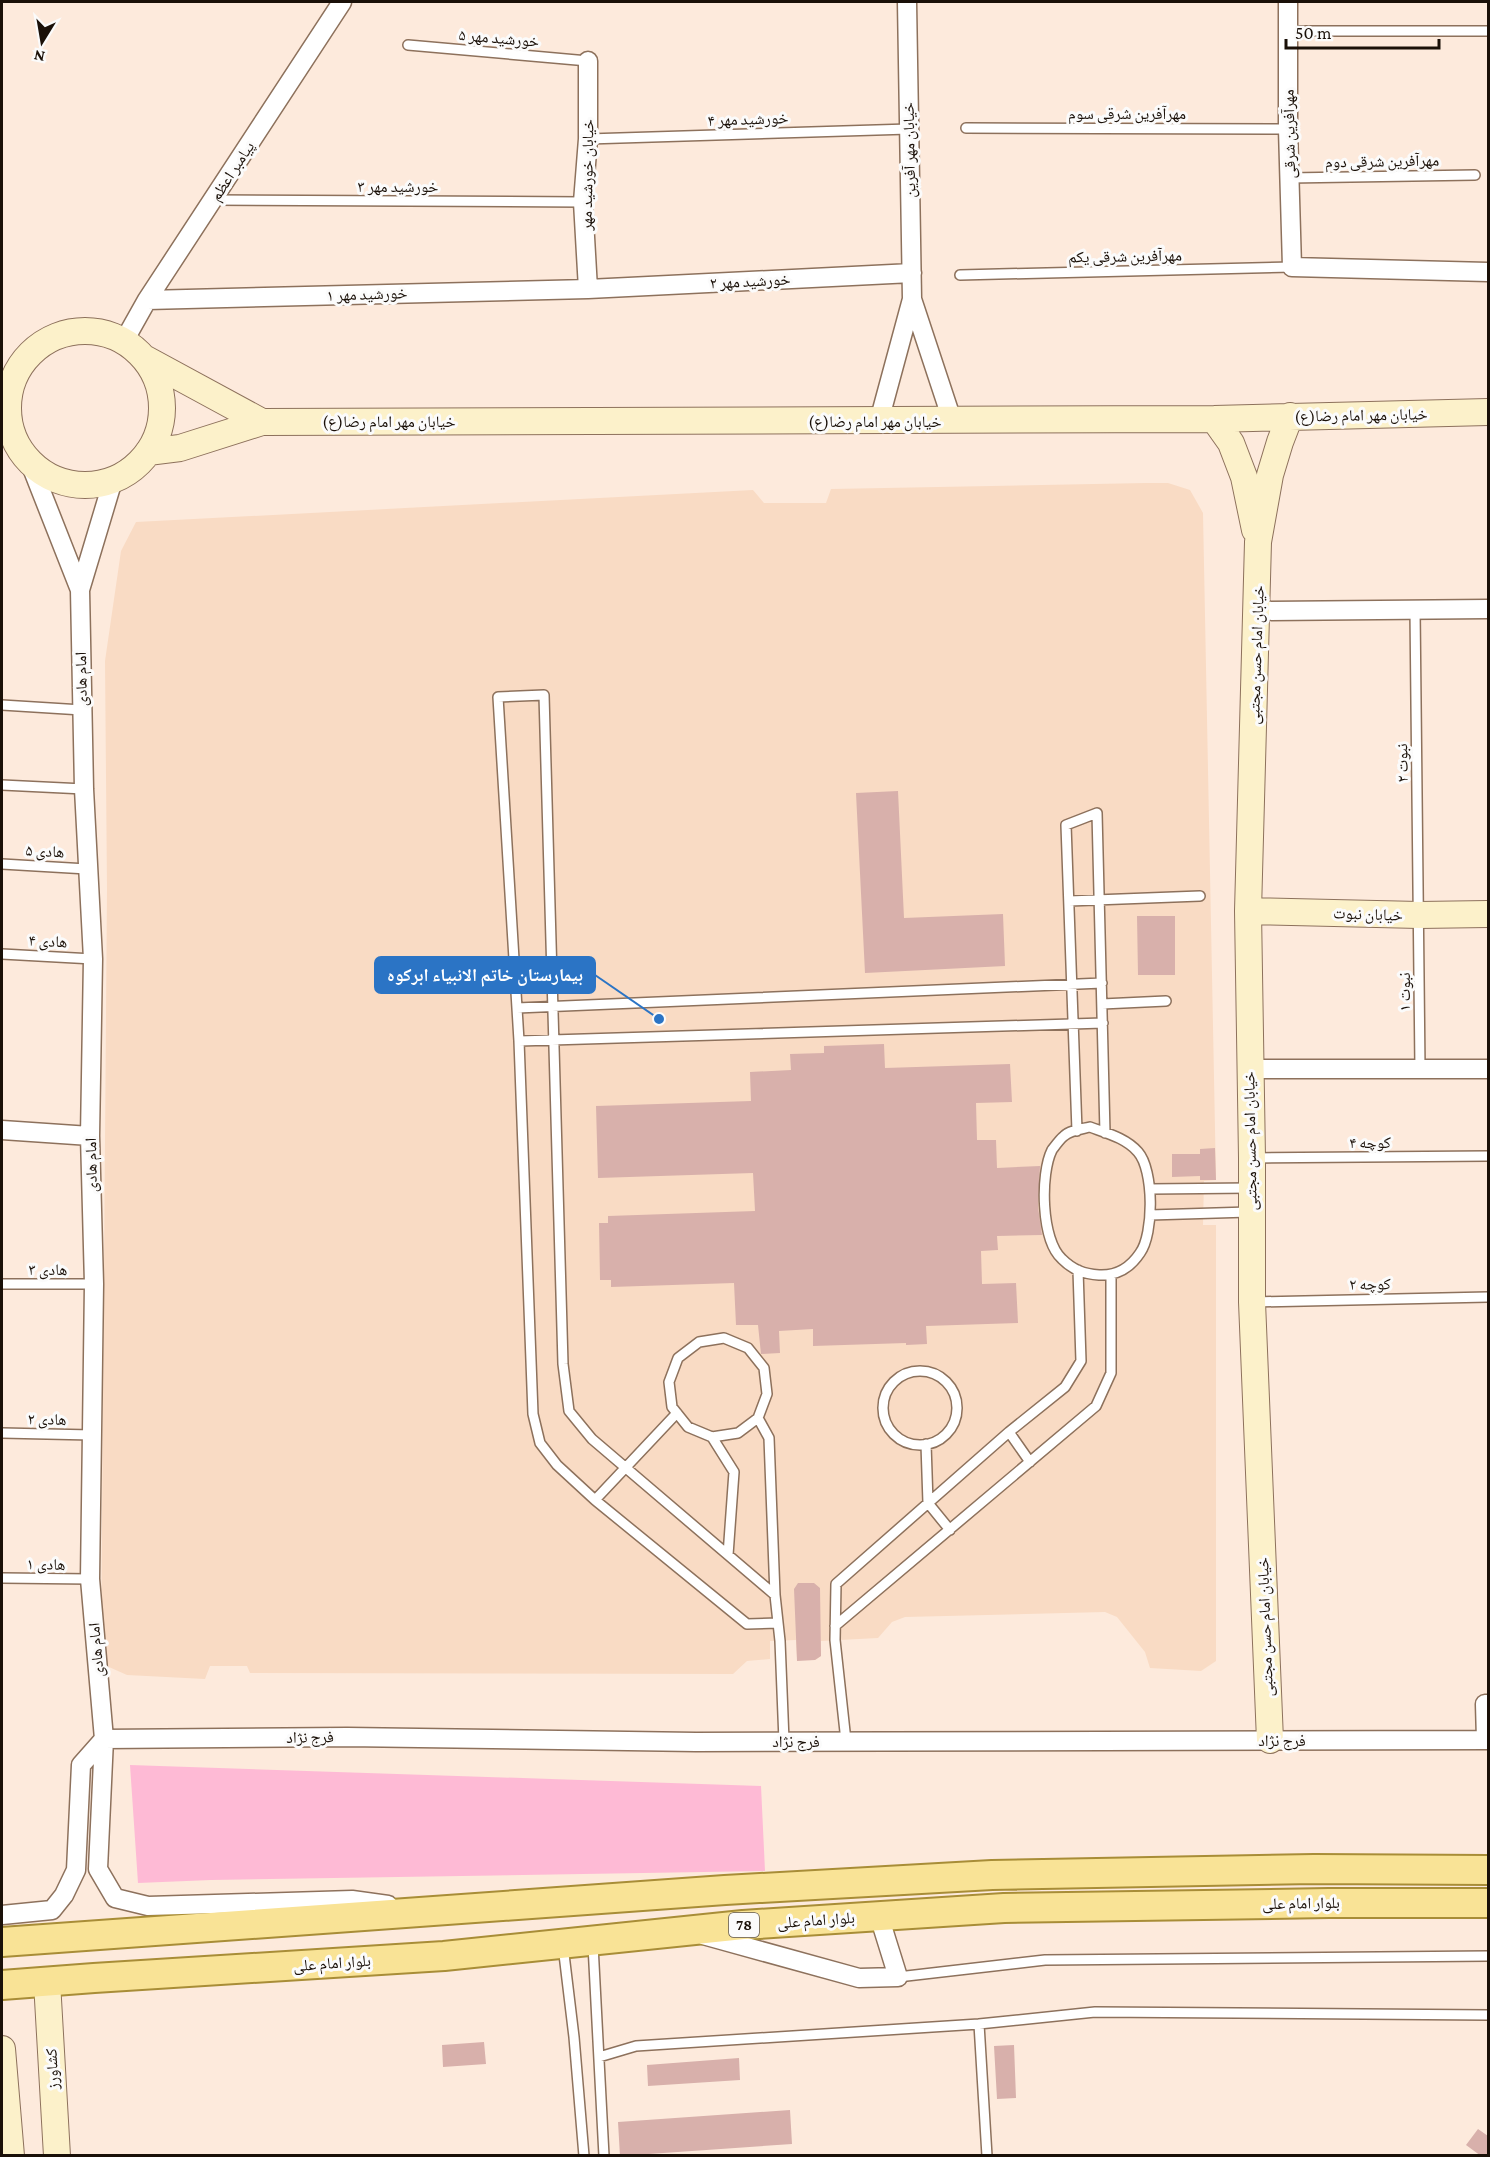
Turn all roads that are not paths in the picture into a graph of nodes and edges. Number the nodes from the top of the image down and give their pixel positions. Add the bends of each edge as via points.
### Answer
1 (342, 2) edge
2 (907, 2) edge
3 (1288, 2) edge
4 (1288, 31) junction
5 (1488, 32) edge
6 (408, 45) dead end
7 (588, 61) joint
8 (966, 128) dead end
9 (909, 129) junction
10 (1288, 129) junction
11 (588, 138) junction
12 (1475, 175) dead end
13 (1289, 178) junction
14 (213, 200) junction
15 (583, 202) junction
16 (1292, 267) junction
17 (1488, 272) edge
18 (912, 273) junction
19 (960, 275) dead end
20 (588, 289) junction
21 (912, 299) junction
22 (147, 300) junction
23 (124, 341) junction
24 (144, 358) junction
25 (11, 368) edge
26 (1488, 412) edge
27 (1290, 416) junction
28 (1214, 419) junction
29 (952, 420) junction
30 (879, 421) junction
31 (262, 422) junction
32 (8, 440) edge
33 (148, 452) junction
34 (30, 463) junction
35 (113, 480) junction
36 (1258, 542) junction
37 (80, 590) junction
38 (1488, 609) edge
39 (1414, 610) junction
40 (1257, 611) junction
41 (2, 705) edge
42 (82, 710) junction
43 (2, 785) edge
44 (84, 789) junction
45 (2, 864) edge
46 (87, 868) junction
47 (1200, 896) dead end
48 (1100, 900) junction
49 (1069, 901) junction
50 (1248, 910) junction
51 (1488, 914) edge
52 (1419, 915) junction
53 (2, 954) edge
54 (93, 959) junction
55 (1102, 983) junction
56 (1072, 984) junction
57 (1166, 1001) dead end
58 (1102, 1004) junction
59 (552, 1006) junction
60 (516, 1008) junction
61 (1103, 1023) junction
62 (1073, 1024) junction
63 (554, 1040) junction
64 (519, 1041) junction
65 (1250, 1069) junction
66 (1420, 1069) junction
67 (1488, 1069) edge
68 (2, 1130) edge
69 (1077, 1131) junction
70 (1106, 1133) junction
71 (90, 1136) junction
72 (1488, 1156) edge
73 (1252, 1158) junction
74 (1150, 1190) junction
75 (1251, 1200) junction
76 (1150, 1215) junction
77 (1078, 1270) junction
78 (1111, 1275) junction
79 (2, 1284) edge
80 (94, 1284) junction
81 (1488, 1297) edge
82 (1252, 1302) junction
83 (677, 1413) junction
84 (758, 1418) junction
85 (1009, 1432) junction
86 (2, 1433) edge
87 (92, 1435) junction
88 (712, 1437) junction
89 (926, 1444) junction
90 (1030, 1462) junction
91 (625, 1468) junction
92 (595, 1500) junction
93 (928, 1503) junction
94 (950, 1530) junction
95 (728, 1555) junction
96 (2, 1578) edge
97 (90, 1579) junction
98 (775, 1595) junction
99 (778, 1623) junction
100 (835, 1626) junction
101 (1488, 1704) edge
102 (104, 1739) junction
103 (1270, 1740) junction
104 (1487, 1740) edge
105 (846, 1741) junction
106 (784, 1742) junction
107 (1488, 1870) edge
108 (790, 1886) junction
109 (1488, 1903) edge
110 (428, 1910) junction
111 (2, 1915) edge
112 (879, 1916) junction
113 (793, 1922) junction
114 (687, 1931) junction
115 (593, 1941) junction
116 (2, 1942) edge
117 (562, 1944) junction
118 (1488, 1956) edge
119 (898, 1977) junction
120 (47, 1982) junction
121 (2, 1985) edge
122 (1488, 2015) edge
123 (979, 2024) junction
124 (2, 2049) edge
125 (599, 2057) junction
126 (11, 2156) edge
127 (57, 2156) edge
128 (584, 2156) edge
129 (604, 2156) edge
130 (987, 2156) edge

1 - 14 street, پیامبر اعظم
2 - 9 street, خیابان مهر آفرین
3 - 4 street, مهرآفرین شرقی
4 - 5 lane
4 - 10 street, مهرآفرین شرقی
6 - 7 lane, خورشید مهر ۵
7 - 11 street, خیابان خورشید مهر
8 - 10 lane, مهرآفرین شرقی سوم
9 - 11 lane, خورشید مهر ۴
9 - 18 street, خیابان مهر آفرین
10 - 13 street, مهرآفرین شرقی
11 - 15 street, خیابان خورشید مهر
12 - 13 lane, مهرآفرین شرقی دوم
13 - 16 street, مهرآفرین شرقی
14 - 15 lane, خورشید مهر ۳
14 - 22 street, پیامبر اعظم
15 - 20 street, خیابان خورشید مهر
16 - 17 street
16 - 19 lane, مهرآفرین شرقی یکم
18 - 20 street, خورشید مهر ۲
18 - 21 street, خیابان مهر آفرین
20 - 22 street, خورشید مهر ۱
21 - 29 street, خیابان مهر آفرین
21 - 30 street, خیابان مهر آفرین
22 - 23 street, پیامبر اعظم
23 - 24 street
23 - 25 street via 102,333 79,331 56,336
24 - 31 street
24 - 33 street via 156,380 162,404 159,429
25 - 32 street
26 - 27 street, خیابان مهر امام رضا(ع)
27 - 28 street, خیابان مهر امام رضا(ع)
27 - 36 street, خیابان امام حسن مجتبی via 1270,475
28 - 29 street, خیابان مهر امام رضا(ع)
28 - 36 street, خیابان امام حسن مجتبی via 1231,443 1244,477
29 - 30 street, خیابان مهر امام رضا(ع)
30 - 31 street, خیابان مهر امام رضا(ع)
31 - 33 street via 180,448
32 - 34 street
33 - 35 street via 127,473
34 - 35 street via 55,479 74,483
34 - 37 street
35 - 37 street
36 - 40 street, خیابان امام حسن مجتبی
37 - 42 street, امام هادی
38 - 39 street
39 - 40 street
39 - 52 lane, نبوت ۲
40 - 50 street, خیابان امام حسن مجتبی
41 - 42 lane
42 - 44 street, امام هادی
43 - 44 lane
44 - 46 street, امام هادی
45 - 46 lane, هادی ۵
46 - 54 street, امام هادی
47 - 48 lane
48 - 49 lane
48 - 49 lane via 1097,813 1066,825
48 - 55 lane
49 - 56 lane
50 - 52 street, خیابان نبوت
50 - 65 street, خیابان امام حسن مجتبی
51 - 52 street, خیابان نبوت
52 - 66 lane, نبوت ۱
53 - 54 lane, هادی ۴
54 - 71 street, امام هادی
55 - 56 lane
55 - 58 lane
56 - 59 lane
56 - 62 lane
57 - 58 lane
58 - 61 lane
59 - 60 lane
59 - 60 lane via 544,696 498,697
59 - 63 lane
60 - 64 lane
61 - 62 lane
61 - 70 lane
62 - 63 lane
62 - 69 lane
63 - 64 lane
63 - 91 lane via 563,1364 569,1411 592,1439
64 - 92 lane via 533,1414 540,1443 557,1465
65 - 66 street
65 - 73 street, خیابان امام حسن مجتبی
66 - 67 street
68 - 71 street
69 - 70 lane via 1090,1127
69 - 77 lane via 1065,1134 1052,1150 1044,1210 1060,1258
70 - 74 lane via 1139,1152
71 - 80 street, امام هادی
72 - 73 lane, کوچه ۴
73 - 75 street, خیابان امام حسن مجتبی
74 - 75 lane
74 - 76 lane
75 - 76 lane
75 - 82 street, خیابان امام حسن مجتبی
76 - 78 lane via 1143,1249 1132,1265
77 - 78 lane via 1083,1274
77 - 85 lane via 1081,1361 1065,1387
78 - 90 lane via 1111,1374 1096,1406
79 - 80 lane, هادی ۳
80 - 87 street, امام هادی
81 - 82 lane, کوچه ۲
82 - 103 street, خیابان امام حسن مجتبی
83 - 84 lane via 672,1407 669,1382 678,1358 699,1342 724,1338 748,1348 764,1368 768,1394
83 - 88 lane via 688,1427
83 - 91 lane
84 - 88 lane via 738,1433
84 - 98 lane via 769,1438
85 - 90 lane
85 - 93 lane
86 - 87 lane, هادی ۲
87 - 97 street, امام هادی
88 - 95 lane via 734,1472
89 - 89 lane via 938,1442 954,1426 958,1405 951,1385 933,1372 912,1371 893,1381 883,1400 884,1421 897,1438 917,1446
89 - 93 lane
90 - 94 lane
91 - 92 lane
91 - 95 lane
92 - 99 lane via 747,1624
93 - 94 lane
93 - 100 lane via 836,1584
94 - 100 lane
95 - 98 lane
96 - 97 lane, هادی ۱
97 - 102 street, امام هادی
98 - 99 lane
99 - 106 lane
100 - 105 lane
101 - 104 street
102 - 106 street, فرج نژاد via 347,1737
102 - 110 street, امام هادی via 98,1869 115,1898 148,1906 352,1900
102 - 111 street via 81,1765 76,1870 64,1895 52,1910
103 - 104 street, فرج نژاد
103 - 105 street, فرج نژاد
105 - 106 street, فرج نژاد
107 - 108 main road, بلوار امام علی / 78 via 992,1875
108 - 110 main road, بلوار امام علی / 78
108 - 113 main road
109 - 112 main road, بلوار امام علی / 78 via 1016,1908
110 - 116 main road, بلوار امام علی / 78
112 - 113 main road, بلوار امام علی / 78
112 - 119 street
113 - 114 main road, بلوار امام علی / 78
114 - 115 main road, بلوار امام علی / 78
114 - 119 street via 859,1978
115 - 117 main road, بلوار امام علی / 78
115 - 125 lane
117 - 120 main road, بلوار امام علی / 78 via 444,1956
117 - 128 lane
118 - 119 lane via 1045,1960
120 - 121 main road, بلوار امام علی / 78
120 - 127 street, کشاورز
122 - 123 lane via 1095,2012
123 - 125 lane via 636,2046
123 - 130 lane
124 - 126 street
125 - 129 lane

